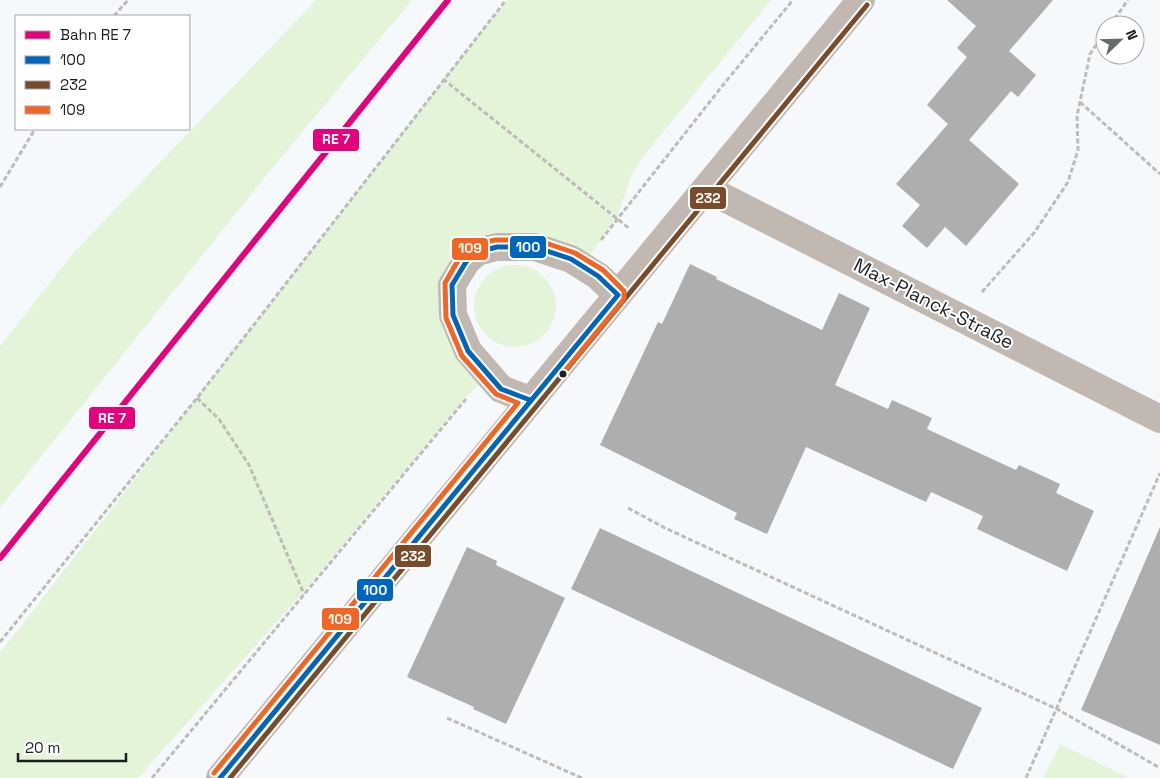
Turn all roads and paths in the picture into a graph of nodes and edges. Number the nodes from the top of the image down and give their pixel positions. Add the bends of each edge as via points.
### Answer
1 (128, 0) edge
2 (506, 0) edge
3 (861, 0) edge
4 (1128, 0) edge
5 (115, 15) edge
6 (1117, 15) edge
7 (1095, 47) edge
8 (443, 79) junction
9 (1079, 102) junction
10 (34, 130) edge
11 (1160, 174) edge
12 (0, 187) edge
13 (708, 189) junction
14 (655, 250) junction
15 (618, 295) junction
16 (960, 317) junction
17 (197, 398) junction
18 (530, 400) junction
19 (1160, 418) edge
20 (1160, 473) edge
21 (628, 508) dead end
22 (304, 594) dead end
23 (0, 642) edge
24 (1058, 709) junction
25 (447, 718) dead end
26 (1160, 768) edge
27 (220, 778) edge
28 (582, 778) edge
29 (1026, 778) edge

1 - 5 path
2 - 8 path
3 - 13 street
4 - 6 path
7 - 9 path via 1090,54
8 - 14 path
8 - 17 path
9 - 11 path
9 - 16 path via 1078,150 1068,182 1034,233
10 - 12 path
13 - 14 street
13 - 16 street, Max-Planck-Straße
14 - 15 street
15 - 18 street
15 - 18 street via 598,276 571,260 535,247 497,247 477,252 466,262 452,286 453,315 468,351 501,390
16 - 19 street, Max-Planck-Straße
17 - 22 path via 219,419 248,465
17 - 23 path
18 - 27 street
20 - 24 path
21 - 24 path
24 - 26 path
24 - 29 path
25 - 28 path

